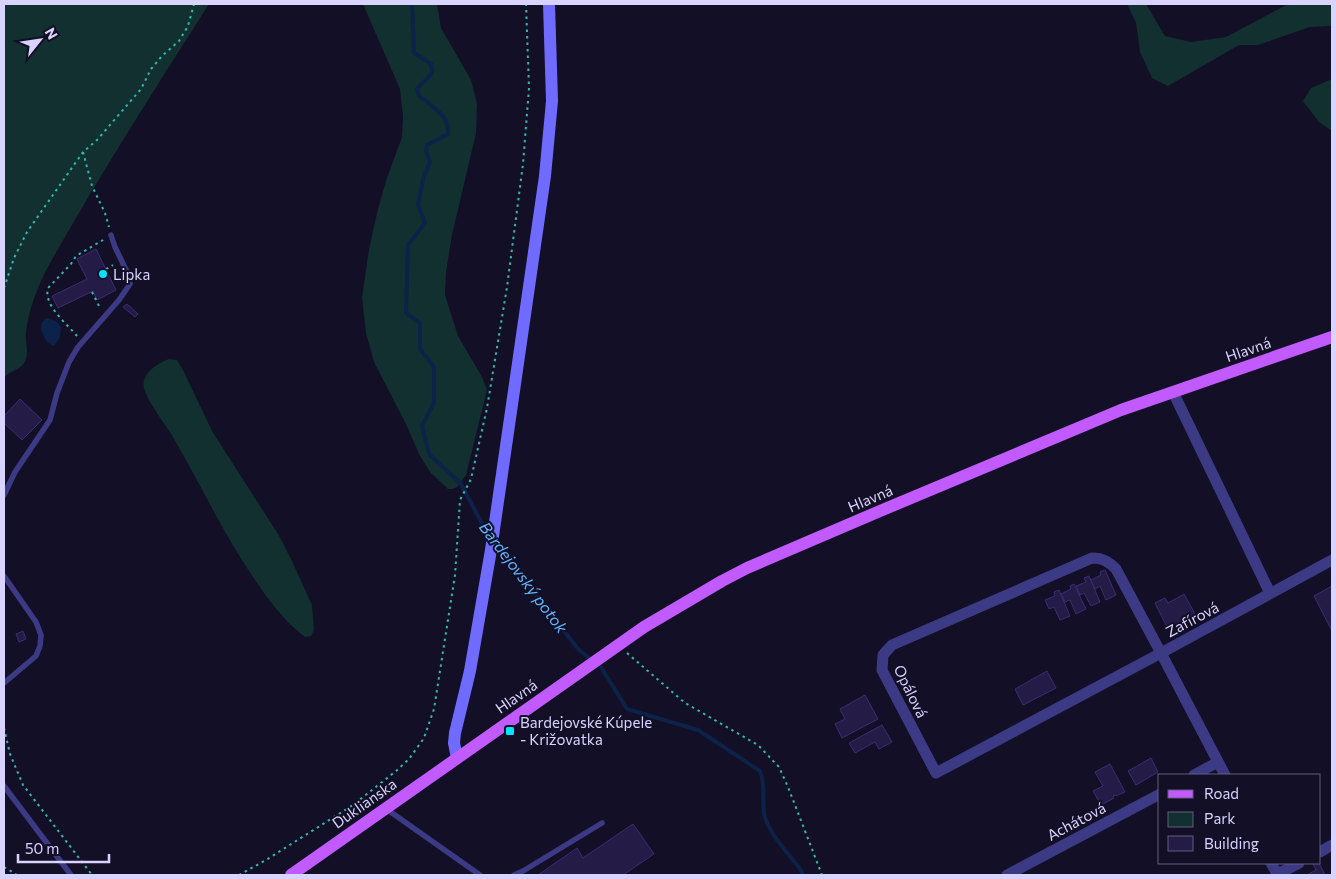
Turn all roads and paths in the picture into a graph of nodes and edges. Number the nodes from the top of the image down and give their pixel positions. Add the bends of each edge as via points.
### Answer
1 (194, 4) edge
2 (526, 4) edge
3 (549, 4) edge
4 (83, 152) junction
5 (111, 235) junction
6 (4, 288) edge
7 (92, 292) dead end
8 (107, 315) junction
9 (1332, 337) edge
10 (83, 342) junction
11 (1173, 392) junction
12 (4, 496) edge
13 (1332, 560) edge
14 (4, 576) edge
15 (1270, 593) junction
16 (618, 645) junction
17 (1161, 653) junction
18 (4, 683) edge
19 (4, 728) edge
20 (457, 758) junction
21 (1218, 762) junction
22 (1196, 774) edge
23 (1224, 774) edge
24 (4, 786) edge
25 (1158, 795) edge
26 (385, 808) junction
27 (602, 823) dead end
28 (1332, 845) edge
29 (1321, 851) edge
30 (1297, 864) edge
31 (4, 867) edge
32 (17, 875) edge
33 (71, 875) edge
34 (92, 875) edge
35 (239, 875) edge
36 (291, 875) edge
37 (480, 875) edge
38 (514, 875) edge
39 (822, 875) edge
40 (1007, 875) edge
41 (1277, 875) edge

1 - 4 path via 188,26 179,41 162,56 141,89
2 - 35 path via 529,88 507,287 487,408 471,479 460,500 455,575 434,710 424,738 402,765 364,797
3 - 20 street via 552,86 549,139 491,550 470,671 455,733
4 - 5 path
4 - 6 path via 27,232
5 - 8 lane via 130,276 130,284
5 - 10 path via 76,256 48,288 50,303
7 - 8 path
8 - 10 lane
9 - 11 main road, Hlavná
10 - 12 lane via 69,362 50,420 14,472
11 - 15 street
11 - 16 main road, Hlavná via 1078,427 747,568 676,607
13 - 15 street, Zafírová
14 - 18 lane via 36,622 41,635 36,656
15 - 17 street, Zafírová
16 - 20 main road, Hlavná
16 - 39 path via 685,703 758,745 779,767
17 - 17 street, Opálová via 936,773 882,670 883,655 892,645 1092,558 1108,561 1116,569
17 - 21 street, Zafírová
19 - 34 path via 10,754 23,785
20 - 26 main road, Duklianska
21 - 22 street
21 - 23 street, Zafírová
24 - 33 lane
25 - 40 street, Achátová
26 - 36 main road, Duklianska
26 - 37 lane
27 - 38 lane
28 - 29 street
30 - 41 street
31 - 32 path

